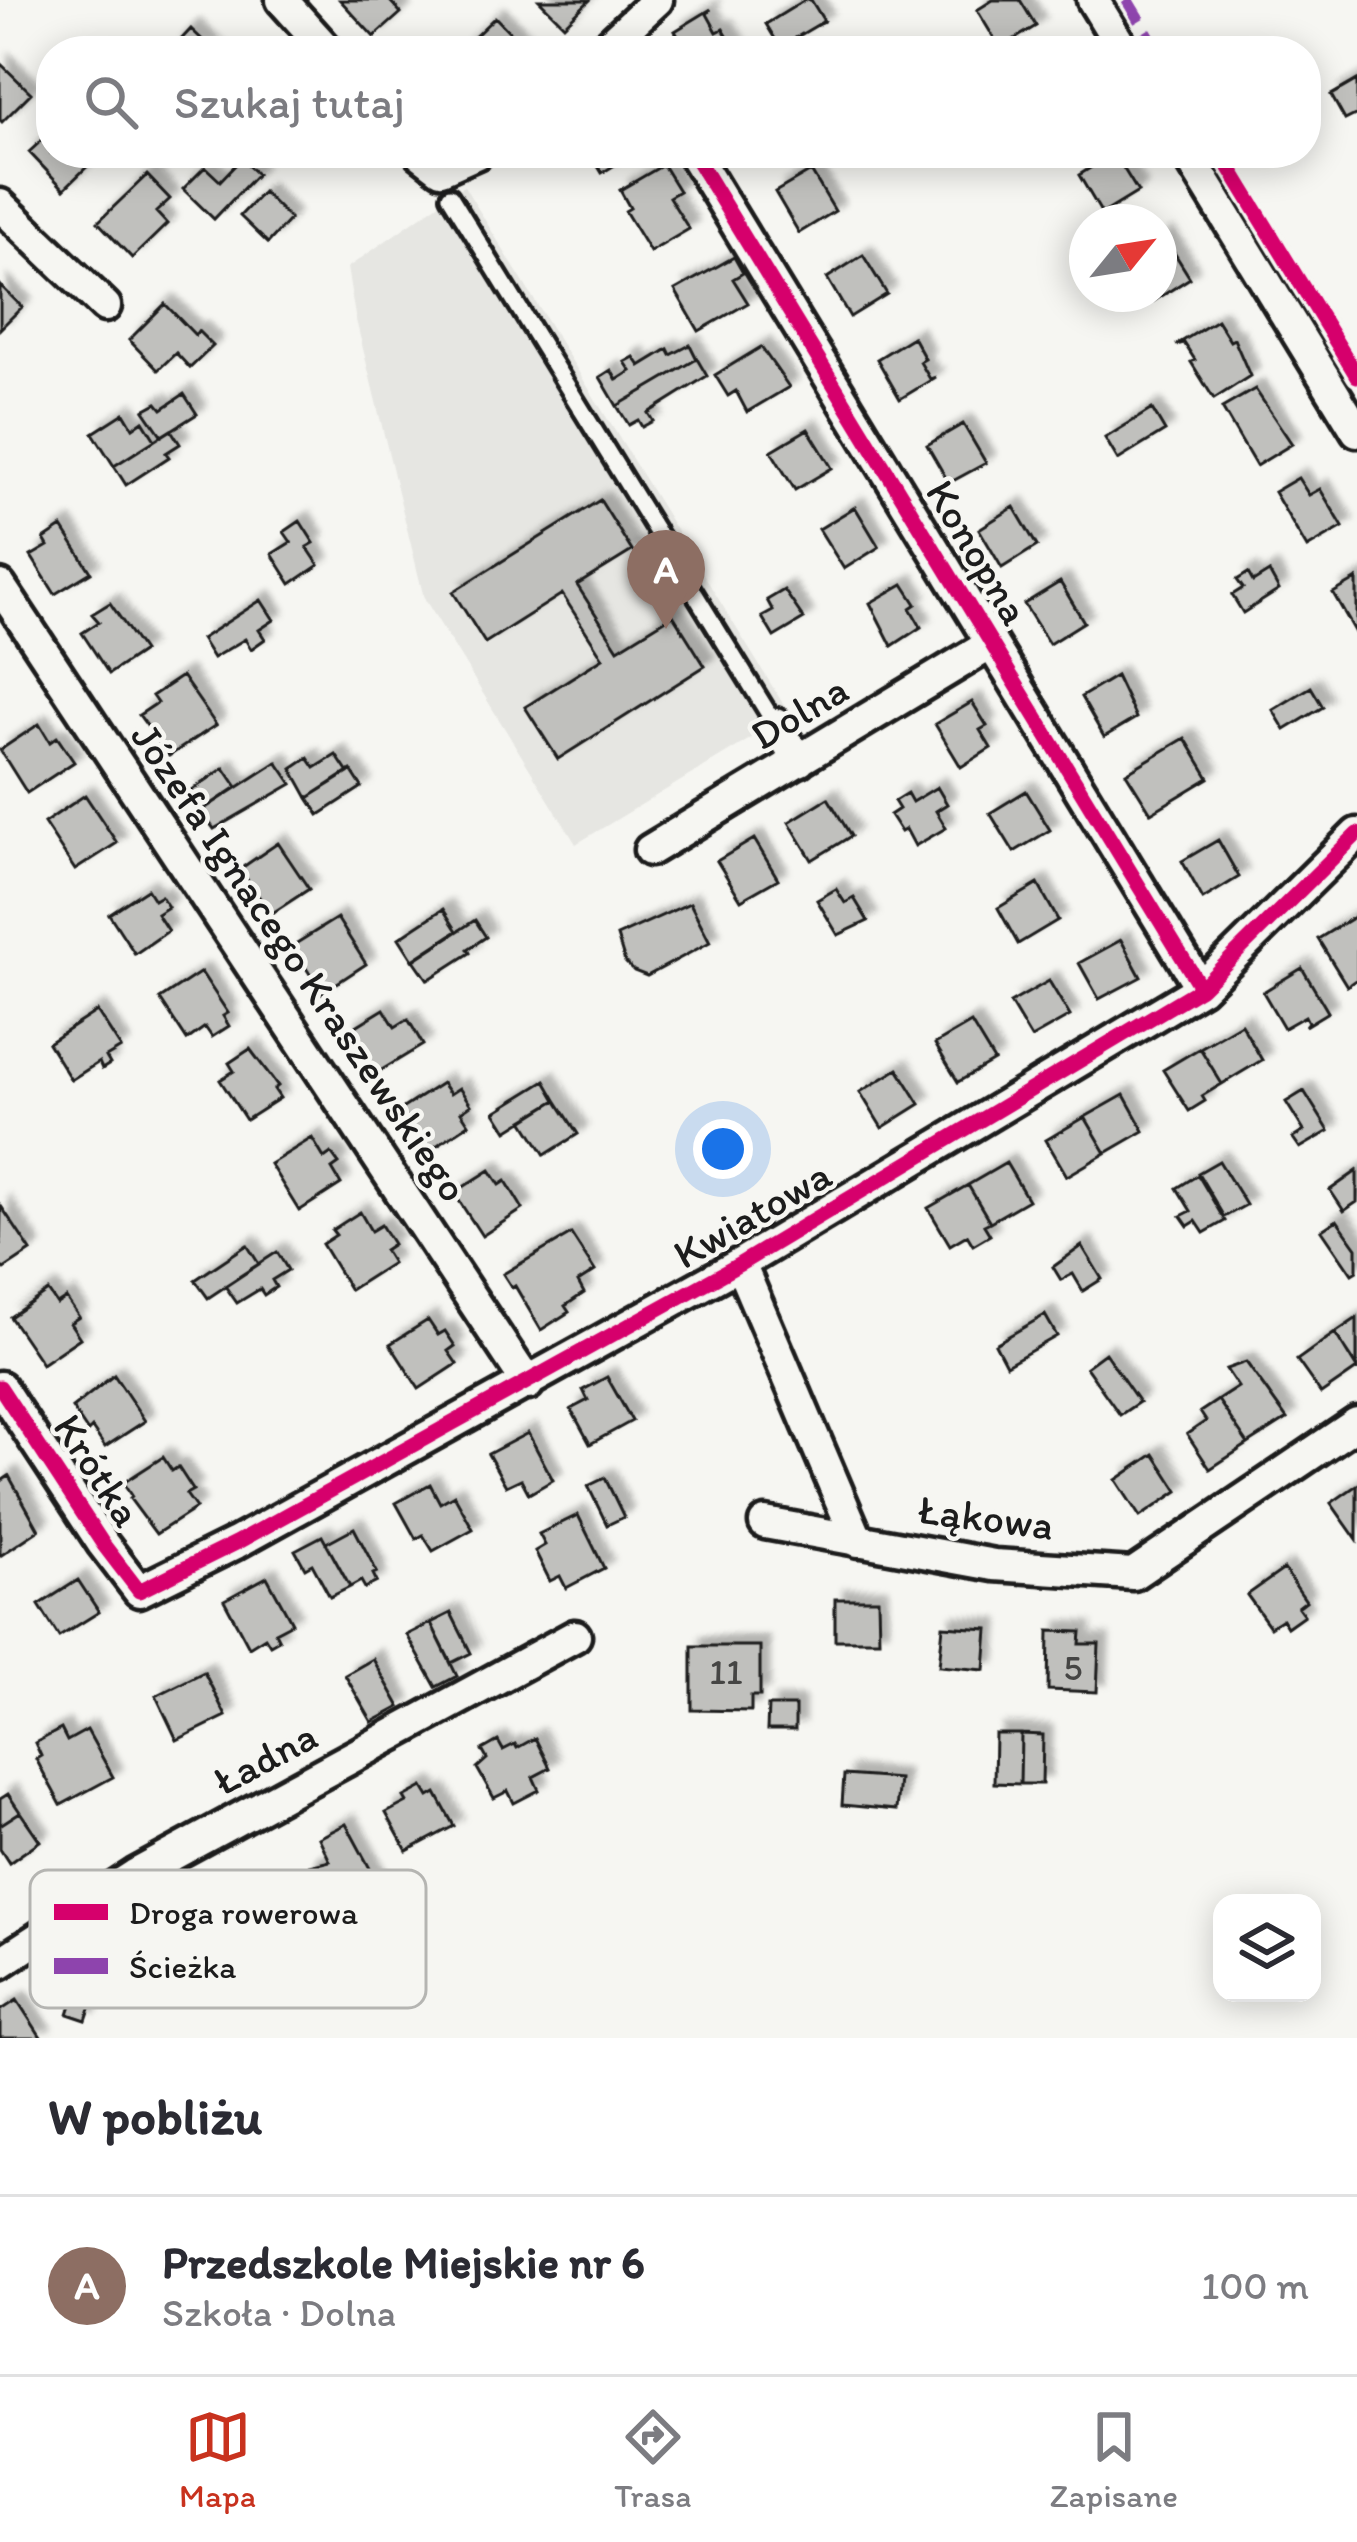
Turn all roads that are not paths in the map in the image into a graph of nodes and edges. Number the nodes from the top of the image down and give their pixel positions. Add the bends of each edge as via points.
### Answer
1 (282, 0) edge
2 (657, 0) edge
3 (1093, 0) edge
4 (314, 36) edge
5 (626, 36) edge
6 (1115, 36) edge
7 (702, 168) edge
8 (1196, 168) edge
9 (437, 173) edge
10 (0, 205) edge
11 (105, 306) dead end
12 (1357, 431) edge
13 (0, 586) edge
14 (992, 644) junction
15 (775, 724) joint
16 (799, 761) junction
17 (1357, 834) edge
18 (650, 850) dead end
19 (1201, 988) junction
20 (740, 1264) junction
21 (528, 1384) junction
22 (0, 1387) edge
23 (1357, 1423) edge
24 (765, 1523) dead end
25 (858, 1541) junction
26 (139, 1591) joint
27 (575, 1636) dead end
28 (144, 1870) edge
29 (30, 1943) edge
30 (0, 1963) edge

1 - 4 street
2 - 5 street
3 - 6 street
7 - 14 street, Konopna
8 - 12 street
9 - 15 lane
10 - 11 street
13 - 21 street, Józefa Ignacego Kraszewskiego
14 - 16 street, Dolna
14 - 19 street, Konopna
15 - 16 street
16 - 18 street, Dolna
17 - 19 street, Kwiatowa
19 - 20 street, Kwiatowa
20 - 21 street, Kwiatowa
20 - 25 street, Łąkowa
21 - 26 street, Kwiatowa
22 - 26 street, Krótka
23 - 25 street, Łąkowa via 1133,1574 994,1565
24 - 25 street
27 - 28 street, Ładna
29 - 30 street, Ładna

